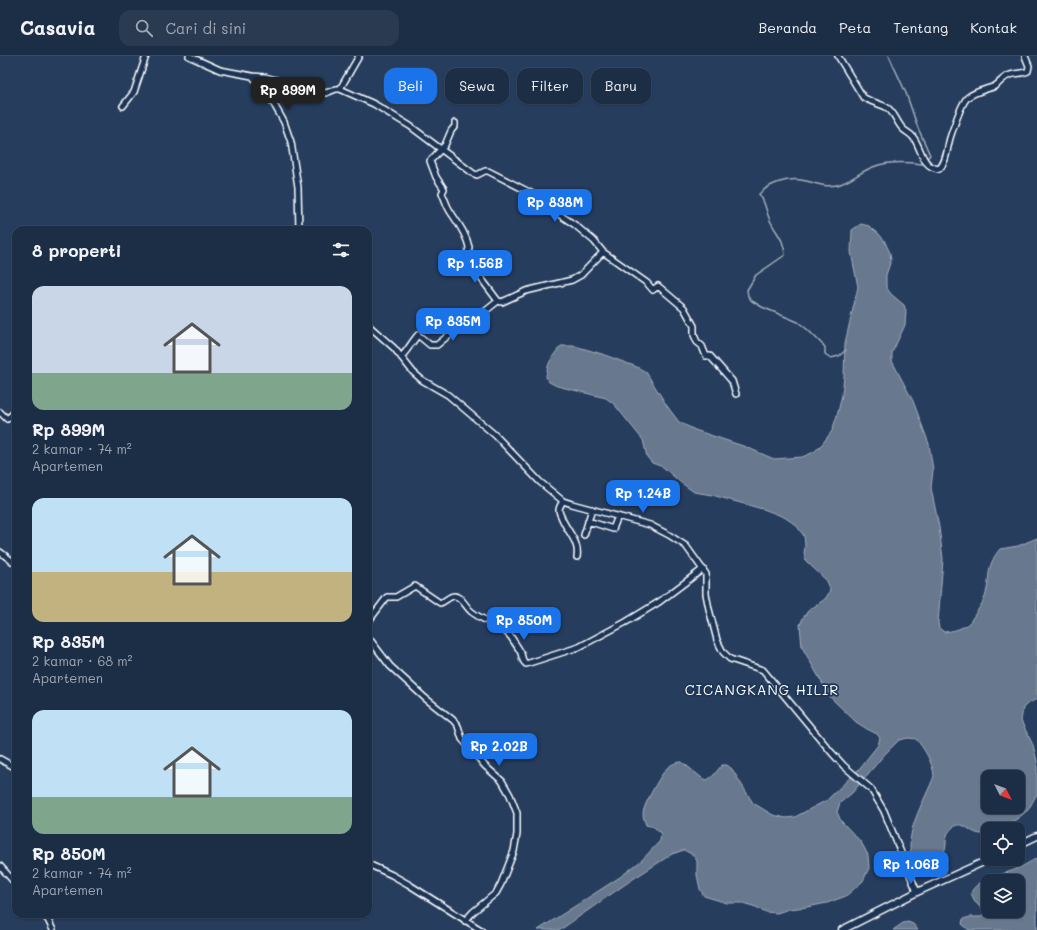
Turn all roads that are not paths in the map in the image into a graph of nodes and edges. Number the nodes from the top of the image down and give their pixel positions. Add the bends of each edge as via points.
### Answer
1 (146, 56) edge
2 (189, 56) edge
3 (359, 56) edge
4 (838, 56) edge
5 (1026, 56) edge
6 (252, 76) junction
7 (340, 89) junction
8 (123, 106) dead end
9 (455, 123) dead end
10 (441, 149) junction
11 (299, 226) edge
12 (603, 252) junction
13 (498, 301) junction
14 (372, 329) edge
15 (401, 357) junction
16 (736, 394) dead end
17 (0, 412) edge
18 (12, 415) edge
19 (563, 501) junction
20 (592, 509) junction
21 (618, 516) junction
22 (588, 521) junction
23 (584, 535) dead end
24 (0, 552) edge
25 (577, 557) dead end
26 (12, 561) edge
27 (703, 569) junction
28 (372, 617) edge
29 (372, 643) edge
30 (0, 759) edge
31 (12, 766) edge
32 (1037, 836) edge
33 (1025, 842) edge
34 (981, 863) edge
35 (0, 866) edge
36 (372, 866) edge
37 (12, 880) edge
38 (917, 892) junction
39 (46, 918) edge
40 (465, 921) junction
41 (54, 930) edge
42 (481, 930) edge
43 (842, 930) edge

1 - 8 street via 134,92
2 - 6 street via 220,70
3 - 7 street
4 - 5 street via 863,97 869,102 888,108 903,129 914,137 923,158 935,169 939,169 967,98 994,86 1004,77 1028,71
6 - 7 street via 266,77 326,93
6 - 11 street via 267,92 288,131 298,187
7 - 10 street via 393,115
9 - 10 street
10 - 12 street via 474,174 488,171 531,194 584,233
10 - 13 street via 430,162 434,173 444,189 442,193 447,205 465,237 469,250 466,258
12 - 13 street via 572,280 517,294 502,302
12 - 16 street via 653,290 658,286 682,305 694,326 696,341 702,346 706,356 710,356 732,381
13 - 15 street via 483,313 468,319 437,345 430,345 418,336
14 - 15 street
15 - 19 street via 422,380 448,395 495,435 540,482
17 - 18 street via 8,419
19 - 20 street
19 - 25 street via 559,510 576,544
20 - 21 street
20 - 22 street
21 - 22 street via 613,529
21 - 27 street via 650,525 669,535 686,546
22 - 23 street
24 - 26 street
27 - 28 street via 659,602 626,622 579,647 526,664 510,635 470,612 462,601 454,596 440,604 415,586 396,597 387,597
27 - 38 street via 707,576 706,594 709,610 723,652 730,658 763,670 844,766 871,789 884,811
29 - 40 street via 390,666 453,720 462,739 502,782 517,813 514,850 501,884 496,893
30 - 31 street
32 - 33 main road
34 - 38 main road
35 - 37 street
36 - 40 street via 419,891
38 - 43 main road
39 - 41 street
40 - 42 street

